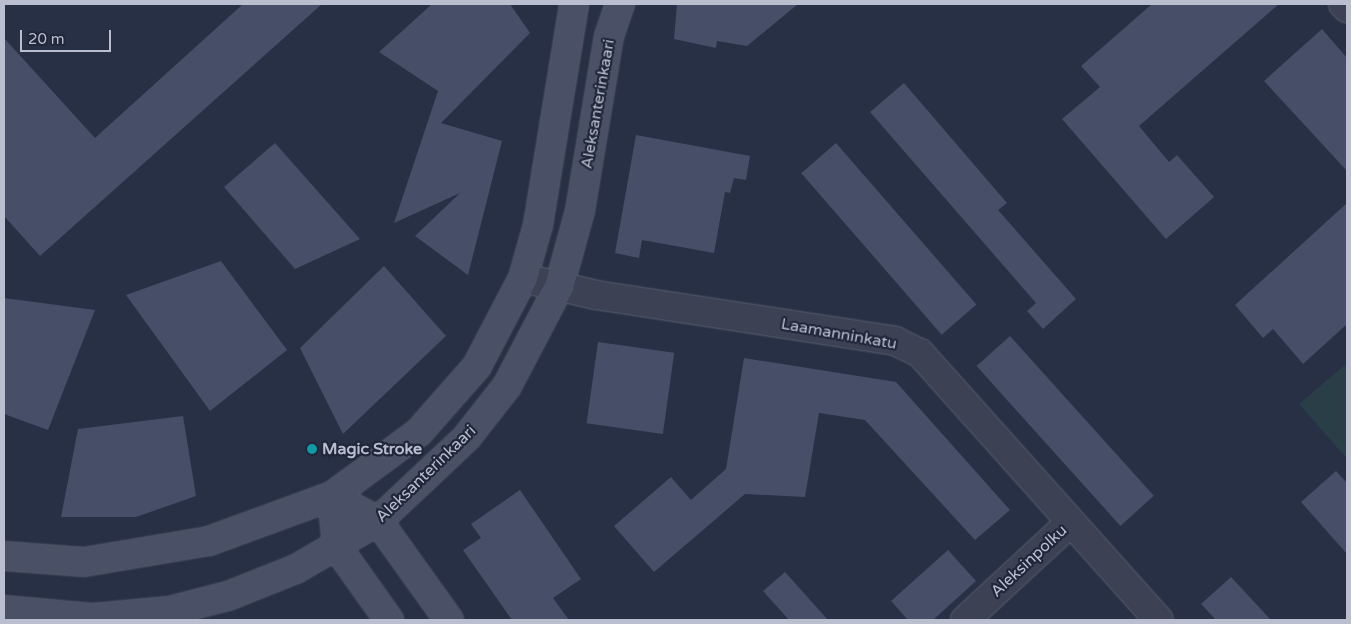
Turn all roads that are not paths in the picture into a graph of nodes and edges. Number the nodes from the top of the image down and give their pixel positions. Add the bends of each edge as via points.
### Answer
1 (574, 4) edge
2 (620, 4) edge
3 (1343, 4) edge
4 (1347, 8) edge
5 (523, 278) junction
6 (559, 287) junction
7 (332, 496) junction
8 (378, 521) junction
9 (1070, 522) junction
10 (338, 547) junction
11 (4, 556) edge
12 (4, 610) edge
13 (389, 620) edge
14 (449, 620) edge
15 (965, 620) edge
16 (1159, 620) edge

1 - 5 street via 538,225
2 - 6 street, Aleksanterinkaari via 609,36 580,211
3 - 4 street
5 - 6 street, Laamanninkatu
5 - 7 street via 476,366 450,402 409,440
6 - 8 street, Aleksanterinkaari via 507,386 467,437
6 - 9 street, Laamanninkatu via 895,341 920,353 936,369
7 - 8 street
7 - 10 street
7 - 11 street via 173,550 84,562
8 - 10 street, Aleksanterinkaari
8 - 14 street
9 - 15 street, Aleksinpolku
9 - 16 street, Laamanninkatu
10 - 12 street, Aleksanterinkaari via 228,596 169,611 93,618
10 - 13 street

